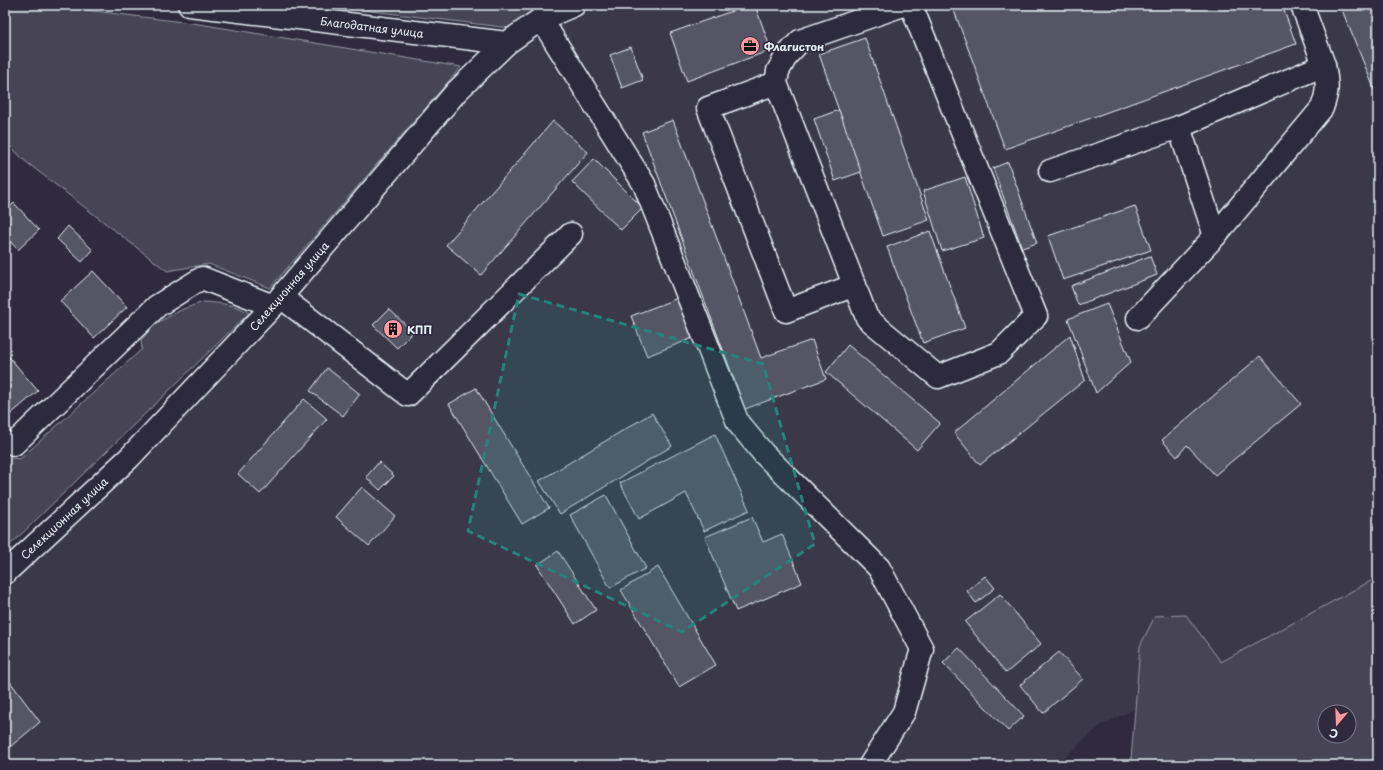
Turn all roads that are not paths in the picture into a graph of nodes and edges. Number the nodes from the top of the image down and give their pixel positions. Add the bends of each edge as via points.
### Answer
1 (189, 5) edge
2 (574, 5) edge
3 (903, 5) edge
4 (912, 5) edge
5 (1302, 5) edge
6 (541, 19) junction
7 (507, 43) junction
8 (1324, 65) junction
9 (776, 83) junction
10 (1179, 127) junction
11 (1050, 171) dead end
12 (571, 234) dead end
13 (1215, 236) junction
14 (855, 286) junction
15 (277, 302) junction
16 (1138, 318) dead end
17 (14, 444) dead end
18 (5, 573) edge
19 (870, 765) edge

1 - 7 street, Благодатная улица
2 - 6 street, Селекционная улица
3 - 9 street via 800,41 787,55 778,71
4 - 14 street via 1036,316 999,353 938,377 867,318
5 - 8 street
6 - 7 street, Селекционная улица
6 - 19 street via 644,184 738,423 764,454 880,568 922,649 904,712
7 - 15 street, Селекционная улица via 457,90
8 - 10 street
8 - 13 street via 1328,85 1322,108
9 - 14 street
9 - 14 street via 708,108 786,311
10 - 11 street
10 - 13 street
12 - 15 street via 408,395
13 - 16 street
15 - 17 street via 202,278 157,306
15 - 18 street, Селекционная улица via 129,458

